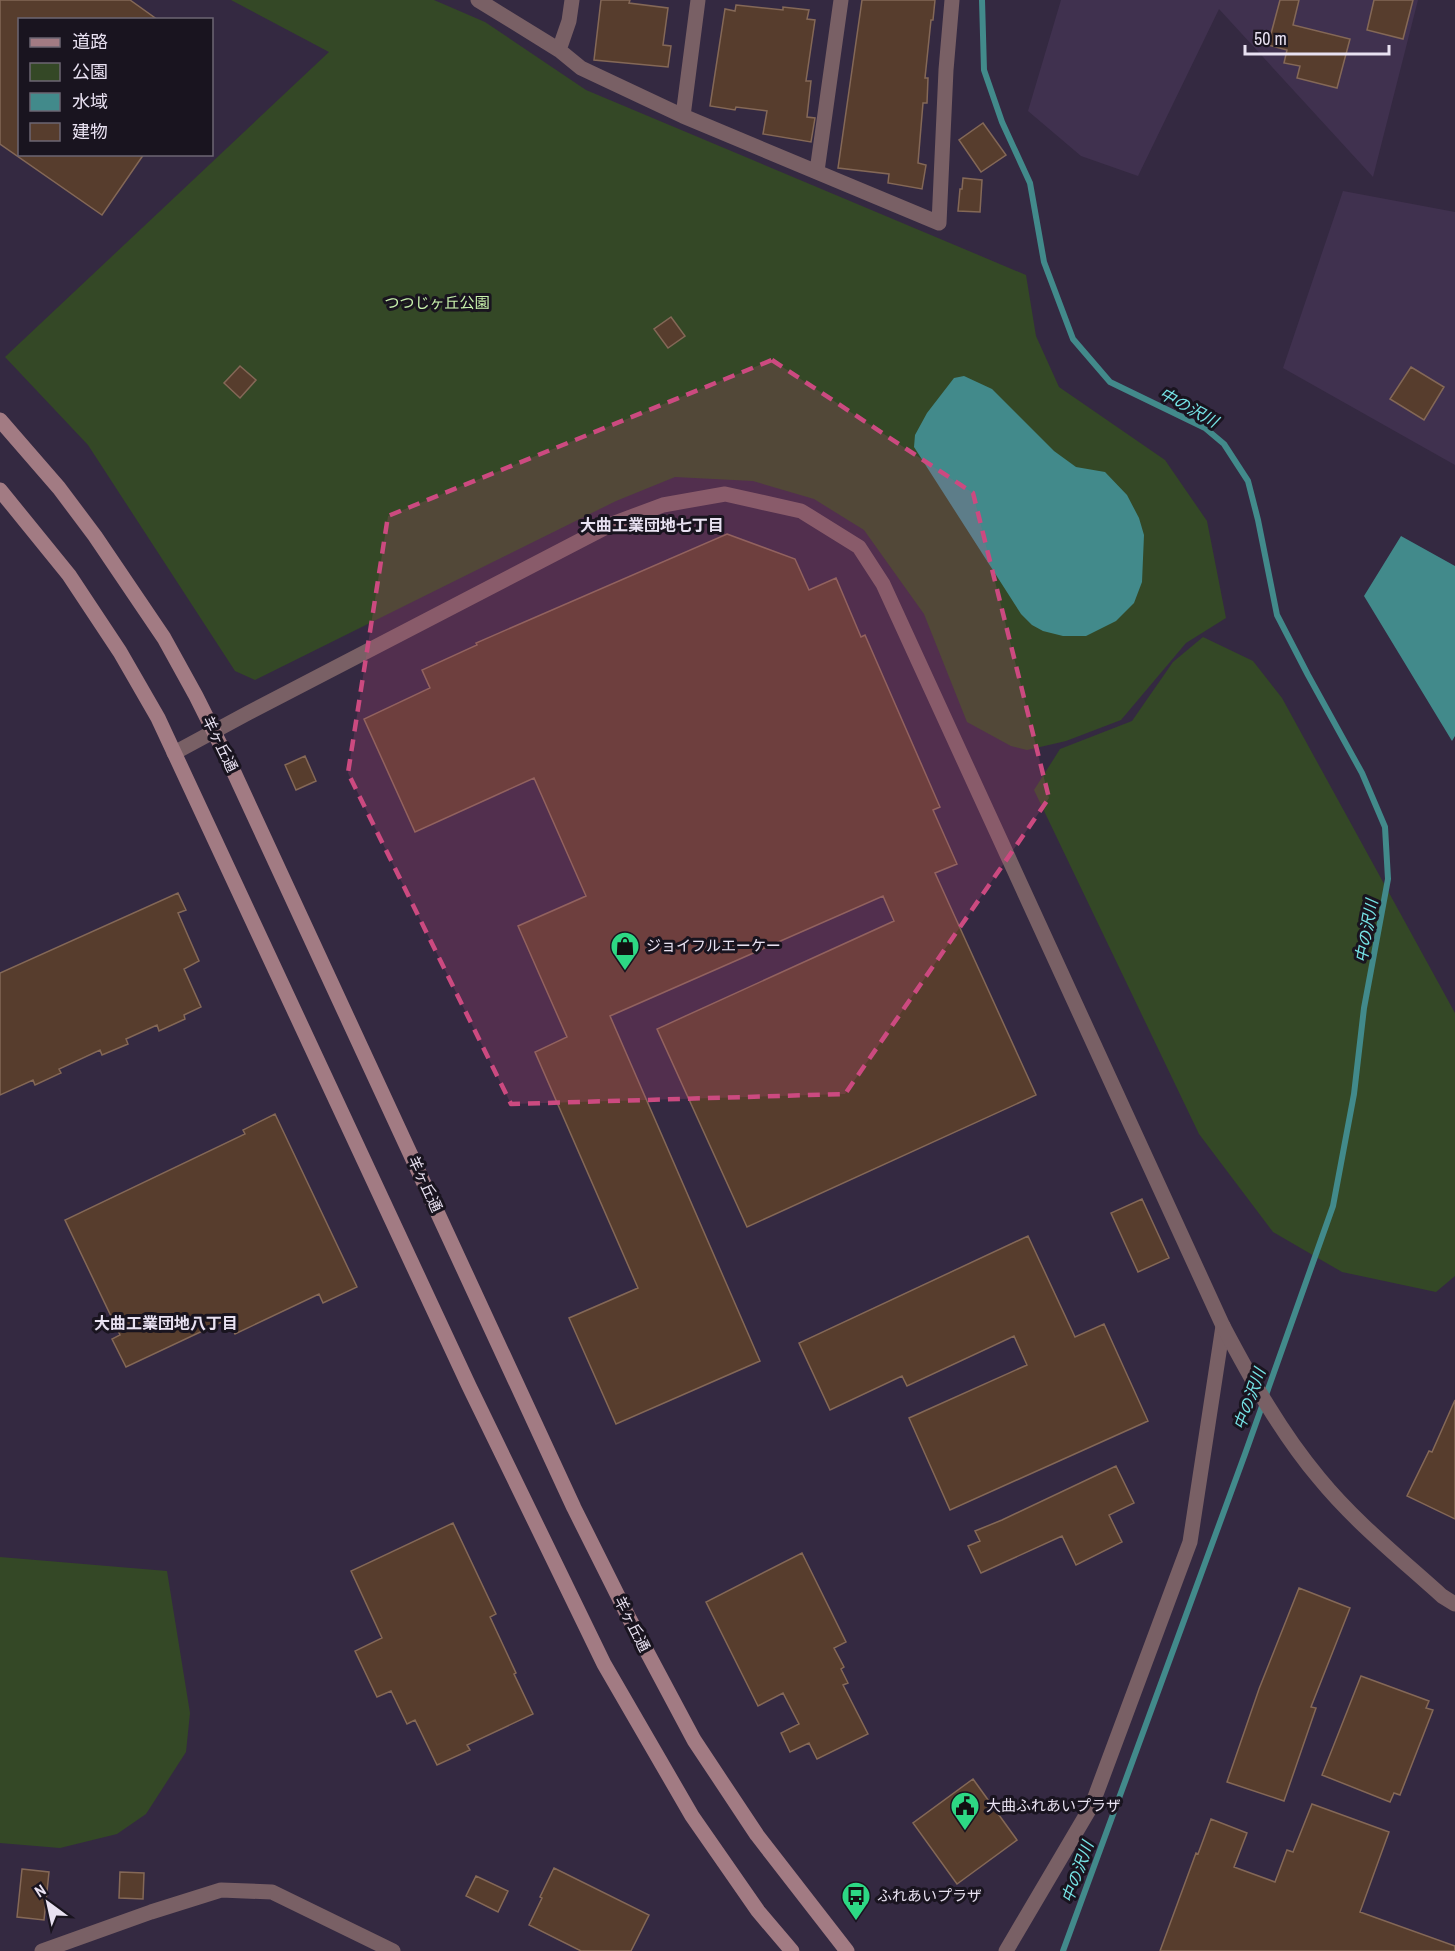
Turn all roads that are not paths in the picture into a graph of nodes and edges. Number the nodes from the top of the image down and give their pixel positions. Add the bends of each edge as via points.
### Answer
1 (478, 0) edge
2 (572, 0) edge
3 (698, 0) edge
4 (841, 0) edge
5 (952, 0) edge
6 (559, 50) junction
7 (683, 116) junction
8 (817, 171) junction
9 (0, 420) edge
10 (0, 490) edge
11 (214, 731) junction
12 (174, 753) junction
13 (1224, 1326) junction
14 (1455, 1604) edge
15 (42, 1951) edge
16 (393, 1951) edge
17 (792, 1951) edge
18 (848, 1951) edge
19 (1006, 1951) edge

1 - 6 street
2 - 6 street via 570,21
3 - 7 street
4 - 8 street
5 - 8 street via 939,223
6 - 7 street via 581,68
7 - 8 street
9 - 11 main road, 羊ヶ丘通 via 59,488 131,588 164,638
10 - 12 main road via 69,575 120,652
11 - 12 street
11 - 13 street via 612,524 663,505 725,494 801,511 859,547 883,584
11 - 18 main road, 羊ヶ丘通 via 630,1620 694,1740 757,1835
12 - 17 main road via 468,1386 604,1664 692,1816 758,1911
13 - 14 street via 1246,1369 1319,1478 1359,1521
13 - 19 street via 1190,1542 1092,1805
15 - 16 street via 221,1890 272,1892

